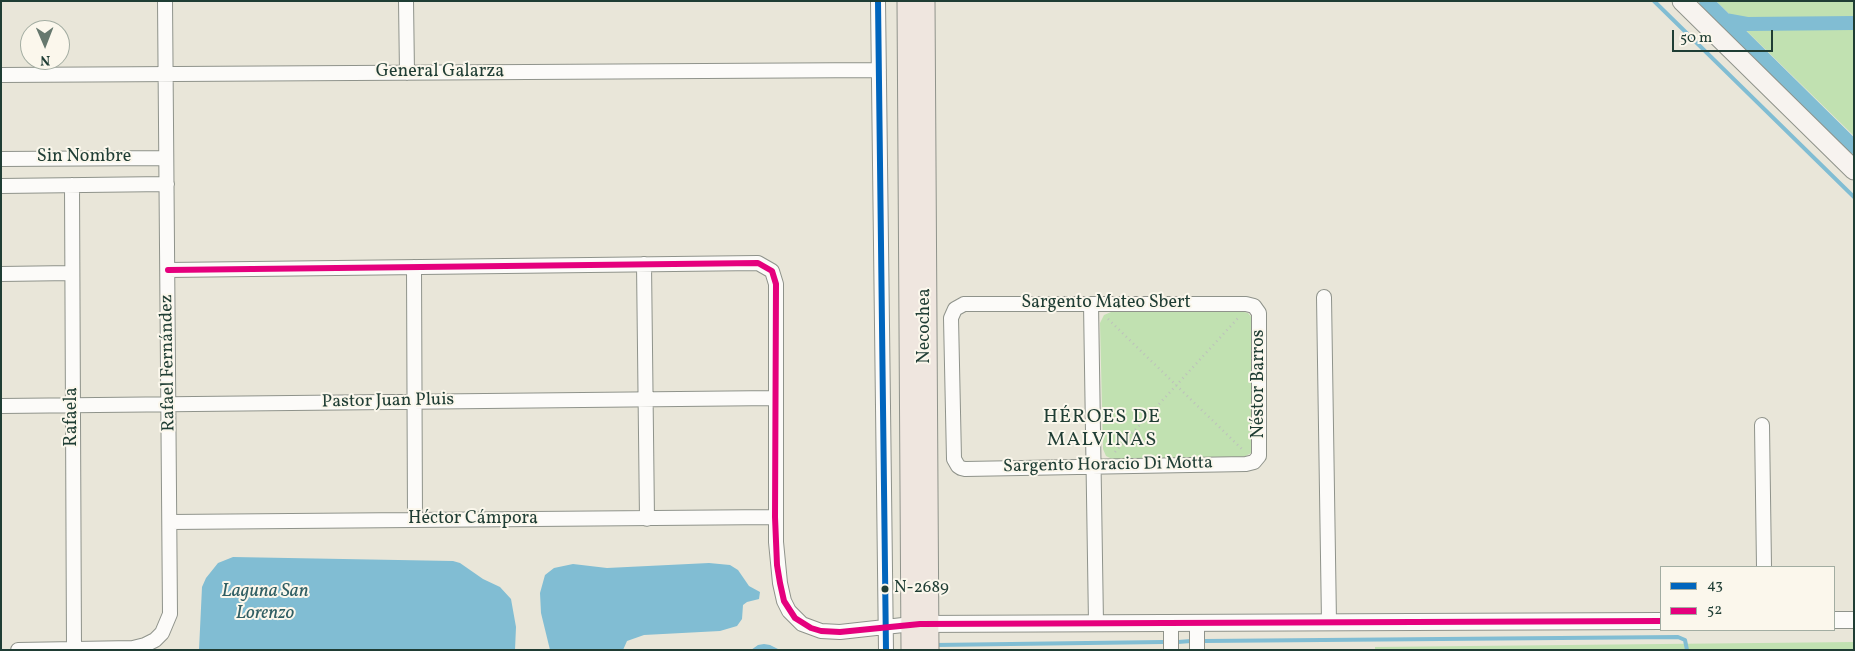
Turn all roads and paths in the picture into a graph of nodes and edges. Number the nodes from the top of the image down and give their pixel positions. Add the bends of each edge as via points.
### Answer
1 (165, 1) edge
2 (406, 1) edge
3 (878, 1) edge
4 (908, 1) edge
5 (924, 1) edge
6 (1682, 1) edge
7 (879, 70) junction
8 (407, 73) junction
9 (166, 74) junction
10 (1, 75) edge
11 (166, 158) junction
12 (1, 159) edge
13 (1854, 170) edge
14 (167, 184) junction
15 (72, 185) junction
16 (1, 186) edge
17 (644, 264) junction
18 (414, 267) junction
19 (168, 270) junction
20 (72, 273) junction
21 (1, 274) edge
22 (1324, 297) dead end
23 (1091, 304) junction
24 (1257, 309) joint
25 (1112, 316) dead end
26 (1230, 316) dead end
27 (1240, 316) junction
28 (1108, 319) junction
29 (1243, 320) dead end
30 (1105, 322) dead end
31 (1176, 385) junction
32 (776, 398) junction
33 (646, 399) junction
34 (415, 402) junction
35 (169, 404) junction
36 (73, 405) junction
37 (1, 406) edge
38 (1762, 425) dead end
39 (1248, 446) dead end
40 (1108, 448) dead end
41 (1244, 451) junction
42 (1115, 452) junction
43 (1239, 454) dead end
44 (1122, 456) dead end
45 (1257, 459) joint
46 (958, 466) joint
47 (1094, 467) junction
48 (775, 517) junction
49 (647, 518) junction
50 (415, 520) junction
51 (170, 522) junction
52 (1764, 566) edge
53 (1835, 620) edge
54 (1854, 620) edge
55 (1660, 621) edge
56 (1329, 622) junction
57 (1096, 623) junction
58 (1171, 623) junction
59 (1197, 623) junction
60 (920, 624) junction
61 (885, 627) junction
62 (162, 633) junction
63 (74, 649) edge
64 (18, 650) edge
65 (162, 650) edge
66 (886, 650) edge
67 (912, 650) edge
68 (928, 650) edge
69 (1171, 650) edge
70 (1196, 650) edge

1 - 9 street, Rafael Fernández
2 - 8 street
3 - 7 street
4 - 60 main road, Necochea
5 - 60 main road, Necochea
6 - 13 main road
7 - 8 street, General Galarza
7 - 61 street
8 - 9 street, General Galarza
9 - 10 street, General Galarza
9 - 11 street, Rafael Fernández
11 - 12 street, Sin Nombre
11 - 14 street, Rafael Fernández
14 - 15 street
14 - 19 street, Rafael Fernández
15 - 16 street
15 - 20 street, Rafaela
17 - 18 street
17 - 32 street via 758,263 772,271 776,284
17 - 33 street
18 - 19 street
18 - 34 street
19 - 35 street, Rafael Fernández
20 - 21 street
20 - 36 street, Rafaela
22 - 56 street
23 - 24 street, Sargento Mateo Sbert via 1250,304
23 - 46 street, Sargento Mateo Sbert via 964,304 955,309 952,315 954,454
23 - 47 street
24 - 45 street, Néstor Barros via 1260,452
25 - 28 path
26 - 27 path
27 - 29 path
27 - 31 path
28 - 30 path
28 - 31 path
31 - 41 path
31 - 42 path
32 - 33 street, Pastor Juan Pluis
32 - 48 street
33 - 34 street, Pastor Juan Pluis
33 - 49 street
34 - 35 street, Pastor Juan Pluis
34 - 50 street
35 - 36 street, Pastor Juan Pluis
35 - 51 street, Rafael Fernández
36 - 37 street, Pastor Juan Pluis
36 - 63 street, Rafaela
38 - 52 street
39 - 41 path
40 - 42 path
41 - 43 path
42 - 44 path
45 - 47 street, Sargento Horacio Di Motta via 1246,464
46 - 47 street, Sargento Horacio Di Motta via 965,469
47 - 57 street
48 - 49 street, Héctor Cámpora
48 - 61 street via 782,593 795,618 821,631
49 - 50 street, Héctor Cámpora
50 - 51 street, Héctor Cámpora
51 - 62 street, Rafael Fernández via 171,604 168,624
53 - 54 street
55 - 56 street
56 - 59 street
57 - 58 street
57 - 60 street
58 - 59 street
58 - 69 street
59 - 70 street
60 - 61 street
60 - 67 main road, Necochea
60 - 68 main road, Necochea
61 - 66 street
62 - 63 street via 145,646
62 - 65 street, Rafael Fernández
63 - 64 street

